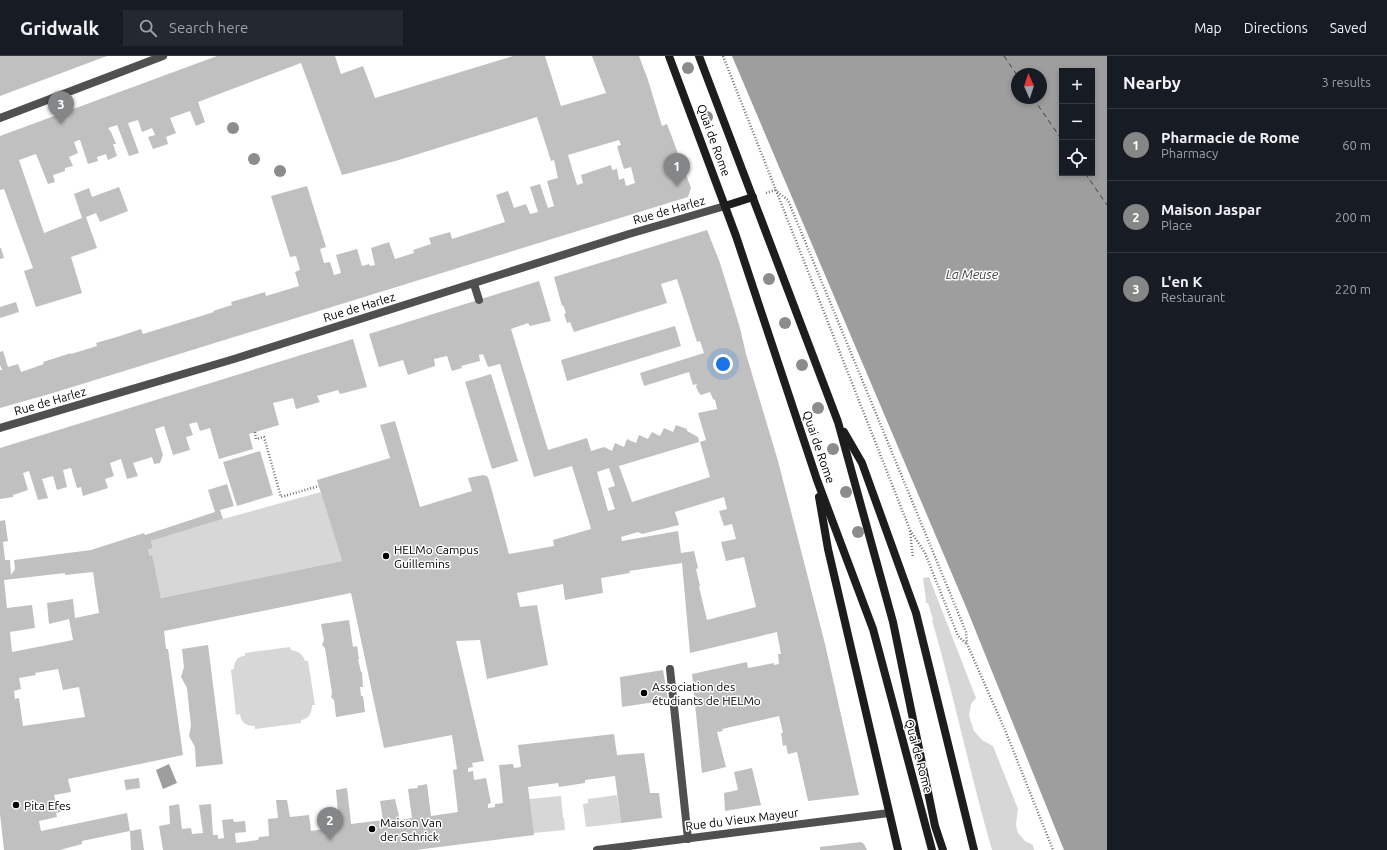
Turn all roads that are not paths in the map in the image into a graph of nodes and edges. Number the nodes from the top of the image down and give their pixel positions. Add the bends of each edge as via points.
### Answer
1 (163, 56) edge
2 (669, 56) edge
3 (699, 56) edge
4 (0, 118) edge
5 (753, 197) junction
6 (725, 206) junction
7 (474, 284) junction
8 (479, 300) dead end
9 (838, 422) junction
10 (0, 428) edge
11 (817, 480) junction
12 (670, 669) dead end
13 (889, 813) junction
14 (688, 839) junction
15 (597, 850) edge
16 (898, 850) edge
17 (932, 850) edge
18 (943, 850) edge
19 (974, 850) edge

1 - 4 street
2 - 6 main road, Quai de Rome
3 - 5 main road, Quai de Rome
5 - 6 main road
5 - 9 main road, Quai de Rome
6 - 7 street, Rue de Harlez
6 - 11 main road, Quai de Rome
7 - 8 street
7 - 10 street, Rue de Harlez
9 - 18 main road, Quai de Rome via 893,622 935,826
9 - 19 main road via 862,463 916,613
11 - 13 main road via 828,549
11 - 17 main road, Quai de Rome via 873,629
12 - 14 street
13 - 14 street, Rue du Vieux Mayeur
13 - 16 main road
14 - 15 street, Rue du Vieux Mayeur

